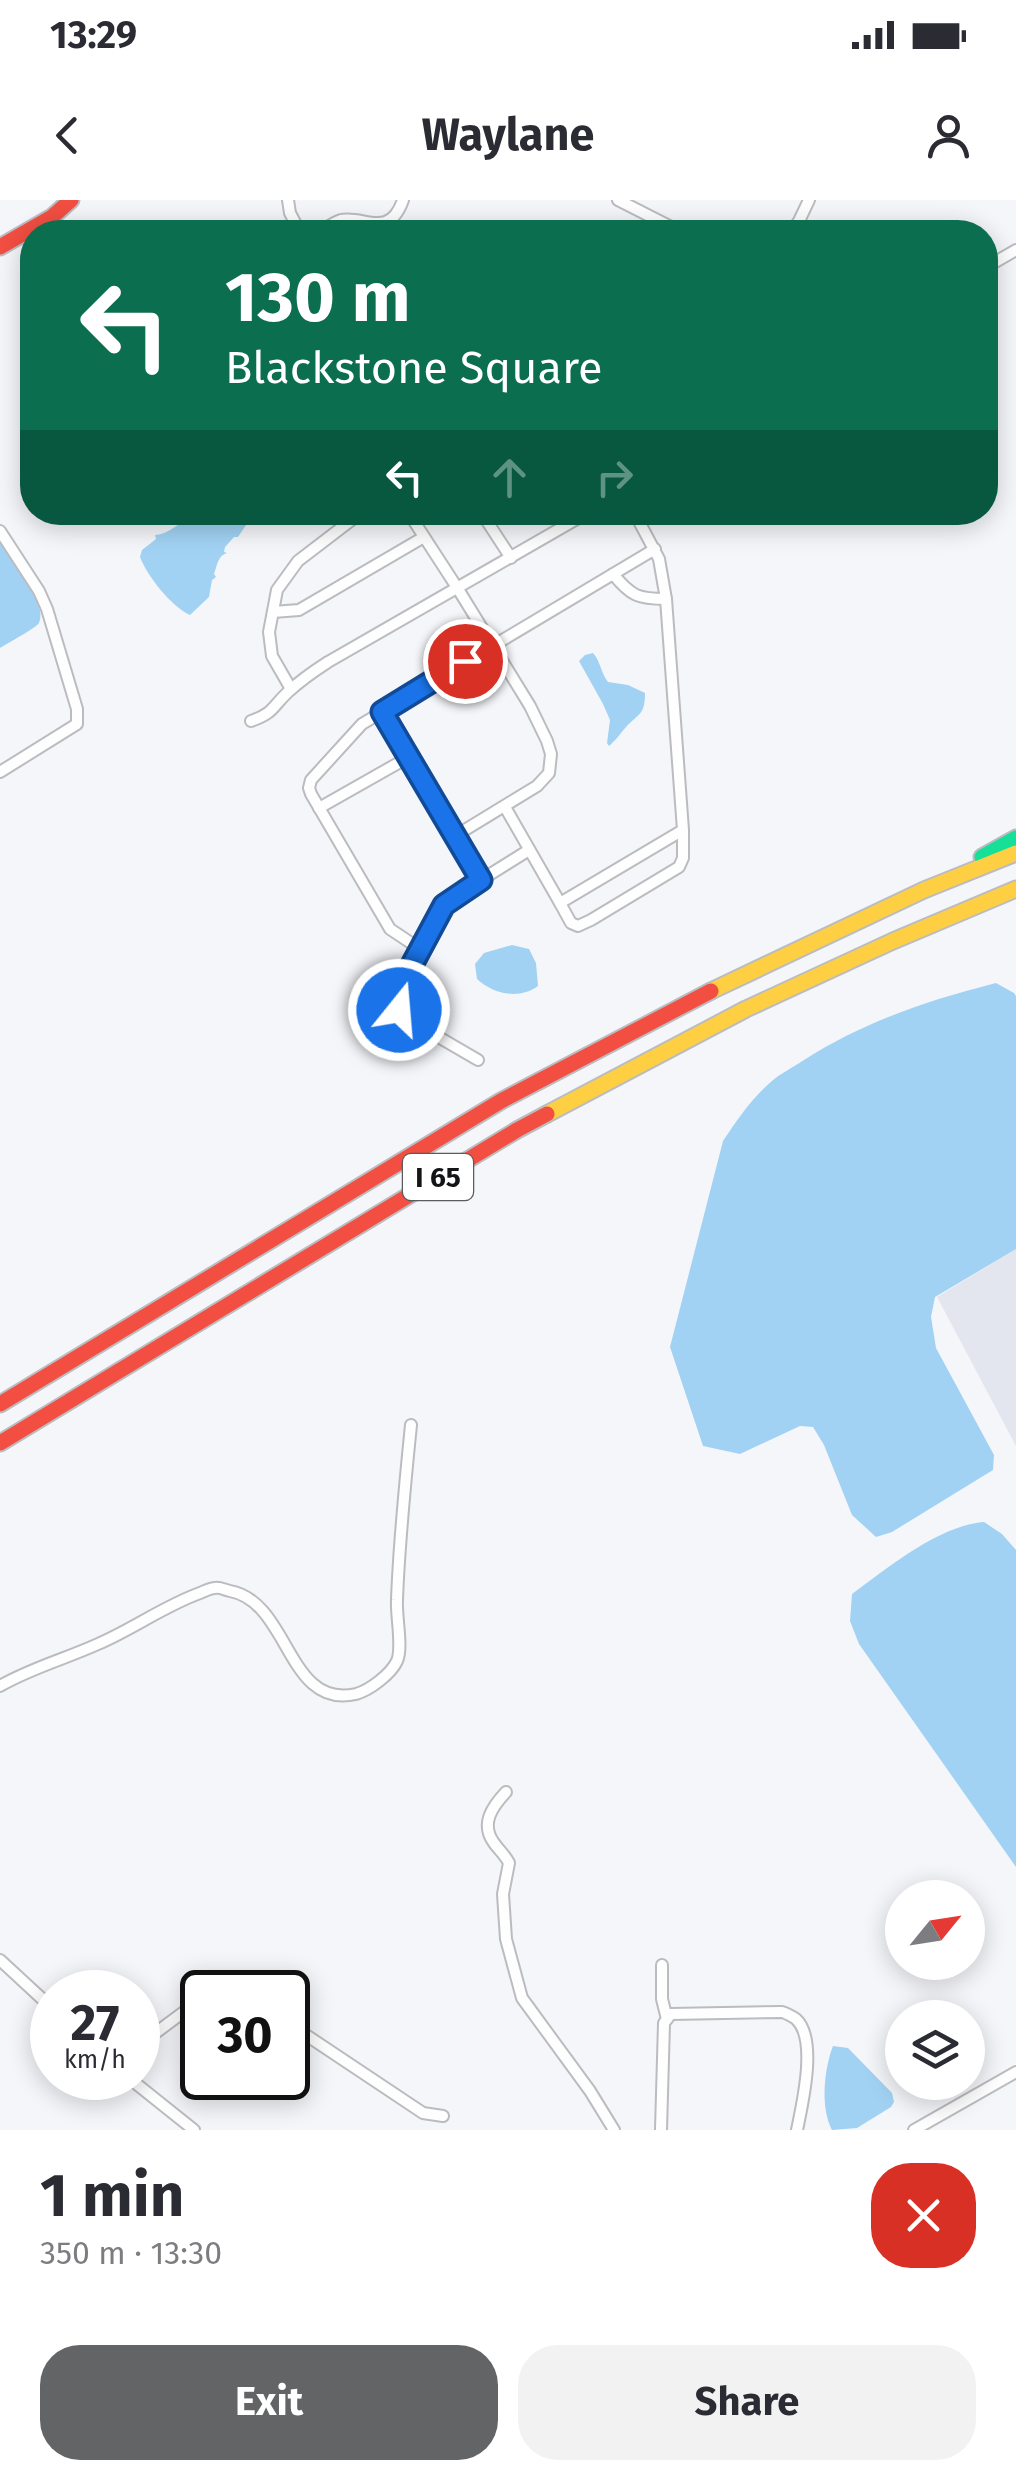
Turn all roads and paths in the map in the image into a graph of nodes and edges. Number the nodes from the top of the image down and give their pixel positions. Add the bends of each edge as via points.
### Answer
1 (70, 200) edge
2 (402, 200) edge
3 (618, 200) edge
4 (47, 220) edge
5 (388, 220) edge
6 (657, 220) edge
7 (345, 525) edge
8 (416, 525) edge
9 (489, 525) edge
10 (567, 525) edge
11 (641, 525) edge
12 (0, 531) edge
13 (424, 537) junction
14 (655, 549) junction
15 (511, 558) junction
16 (613, 574) junction
17 (458, 588) junction
18 (666, 599) junction
19 (273, 612) junction
20 (492, 645) junction
21 (291, 689) junction
22 (382, 712) junction
23 (251, 721) dead end
24 (409, 758) junction
25 (0, 772) edge
26 (505, 807) junction
27 (319, 808) junction
28 (684, 830) junction
29 (455, 836) junction
30 (1016, 838) edge
31 (530, 850) junction
32 (1016, 853) edge
33 (481, 880) junction
34 (1016, 889) edge
35 (924, 890) junction
36 (560, 903) junction
37 (1016, 903) edge
38 (893, 941) junction
39 (420, 949) junction
40 (478, 1060) dead end
41 (0, 1404) edge
42 (410, 1425) dead end
43 (0, 1443) edge
44 (0, 1686) edge
45 (506, 1792) dead end
46 (0, 1960) edge
47 (662, 1966) dead end
48 (30, 1988) edge
49 (667, 2019) junction
50 (310, 2038) edge
51 (1016, 2072) edge
52 (156, 2100) edge
53 (443, 2116) dead end
54 (194, 2130) edge
55 (614, 2130) edge
56 (661, 2130) edge
57 (797, 2130) edge
58 (914, 2130) edge

1 - 4 main road
2 - 5 street
3 - 6 street
7 - 19 street via 298,561 277,590
8 - 13 street
9 - 15 street
10 - 15 street
11 - 14 street
12 - 25 street via 47,609 77,724
13 - 17 street
13 - 19 street via 299,610
14 - 16 street
14 - 18 street
15 - 17 street
16 - 18 street via 634,596
16 - 20 street
17 - 20 street
17 - 21 street
18 - 28 street
19 - 21 street via 272,656
20 - 22 street
20 - 26 street via 551,754 548,774
21 - 23 street via 268,715
22 - 24 street
22 - 27 street via 362,724 312,780
24 - 27 street
24 - 29 street
26 - 29 street
26 - 31 street
27 - 39 street via 390,929
28 - 36 street
28 - 36 street via 679,867 592,920 571,923
29 - 33 street
30 - 35 main road
31 - 33 street
31 - 36 street
32 - 35 main road, I 65
33 - 39 street via 444,905
34 - 38 main road, I 65
35 - 41 main road, I 65 via 731,980 502,1101
37 - 38 main road
38 - 43 main road, I 65 via 746,1009 517,1130
39 - 40 street via 399,989 399,1010
42 - 44 street via 399,1540 399,1655 367,1691 326,1694 310,1684 272,1622 240,1592 215,1588
45 - 55 street via 491,1809 488,1827 509,1863 506,1940 522,1998
46 - 48 street
47 - 49 street
49 - 56 street
49 - 57 street via 782,2012 796,2018 806,2049
50 - 53 street via 423,2113
51 - 58 street
52 - 54 street

